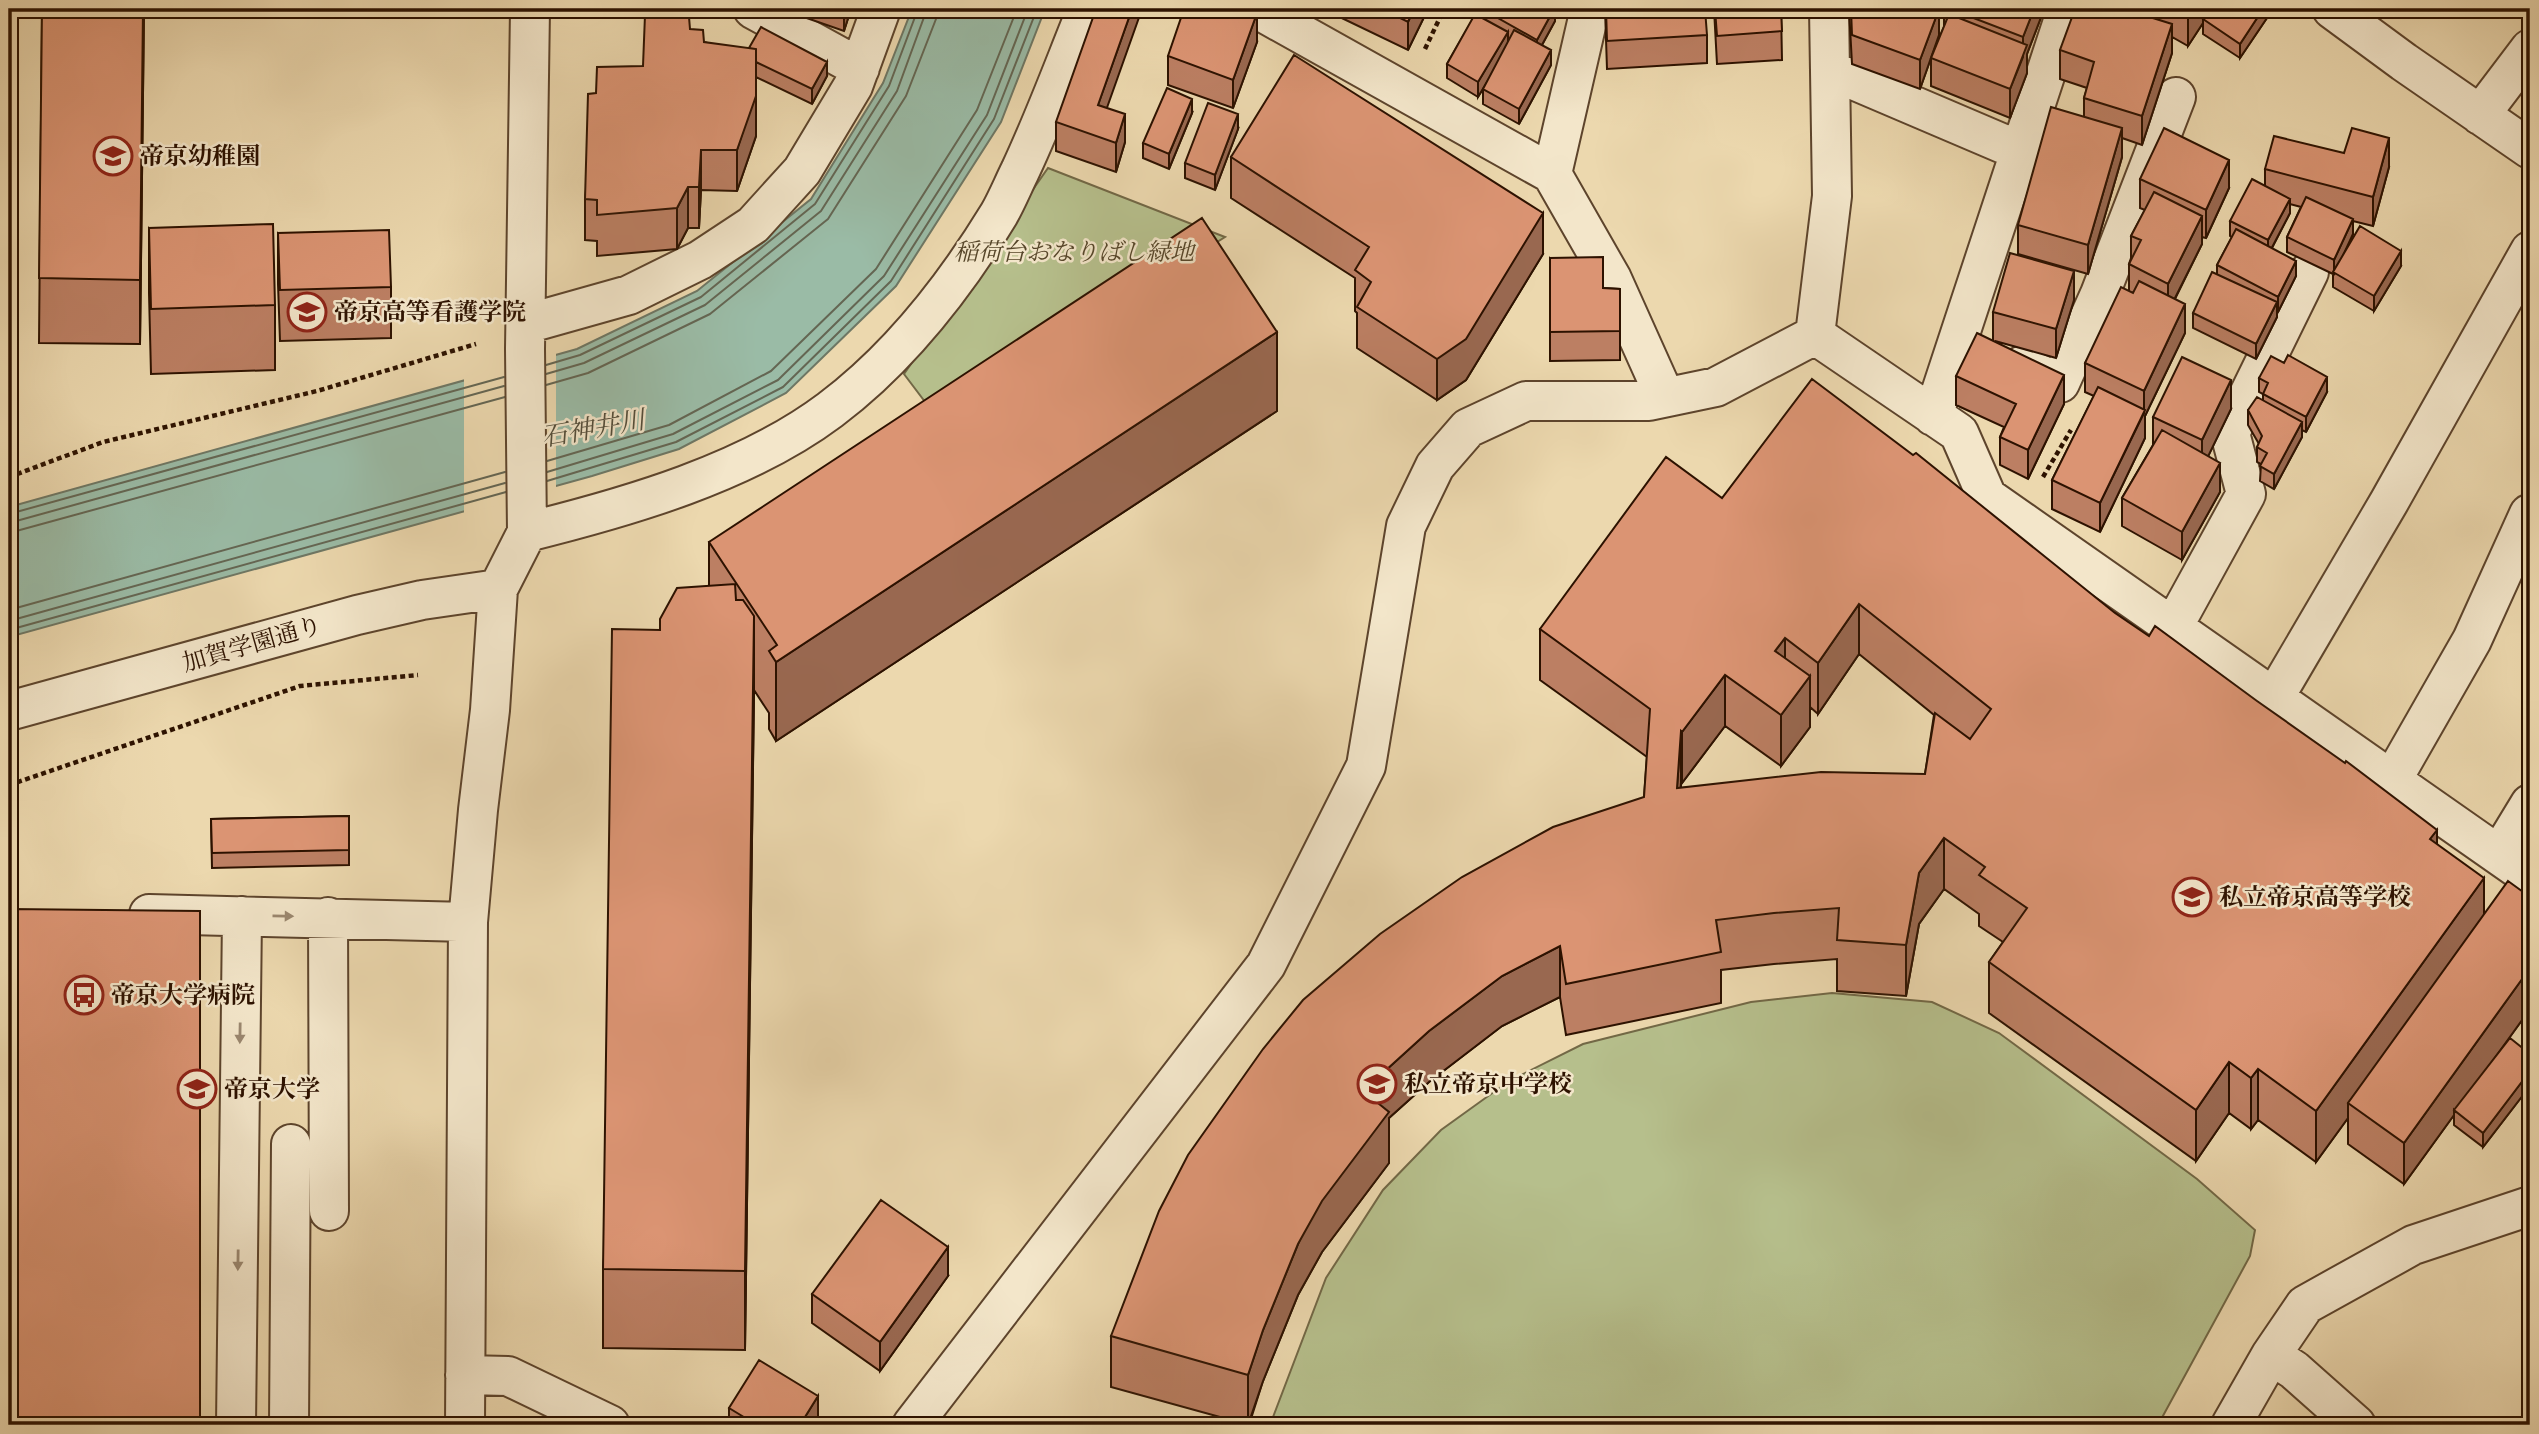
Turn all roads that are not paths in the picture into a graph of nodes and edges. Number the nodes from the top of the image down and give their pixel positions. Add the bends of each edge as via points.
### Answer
1 (530, 9) edge
2 (753, 9) edge
3 (881, 9) edge
4 (1087, 9) edge
5 (1257, 9) edge
6 (1590, 9) edge
7 (1829, 9) edge
8 (2067, 9) edge
9 (2332, 9) edge
10 (2530, 49) edge
11 (860, 68) junction
12 (1830, 70) junction
13 (2176, 97) dead end
14 (2480, 115) junction
15 (2530, 149) edge
16 (2020, 151) junction
17 (1552, 174) junction
18 (2530, 251) edge
19 (2309, 272) dead end
20 (1815, 335) junction
21 (525, 337) junction
22 (1958, 340) junction
23 (1665, 397) junction
24 (1933, 416) junction
25 (2529, 514) edge
26 (526, 522) junction
27 (498, 589) junction
28 (2173, 627) junction
29 (2274, 698) junction
30 (9, 711) edge
31 (2392, 780) junction
32 (2530, 804) edge
33 (2499, 855) junction
34 (2530, 877) edge
35 (242, 916) junction
36 (328, 917) junction
37 (468, 922) junction
38 (117, 926) edge
39 (291, 1144) dead end
40 (2530, 1206) edge
41 (330, 1211) dead end
42 (2270, 1355) junction
43 (466, 1375) junction
44 (916, 1424) edge
45 (236, 1425) edge
46 (289, 1425) edge
47 (465, 1425) edge
48 (610, 1425) edge
49 (2231, 1425) edge
50 (2356, 1425) edge

1 - 21 street
2 - 11 street
3 - 11 street
4 - 26 street via 1000,212 922,321 874,374 829,411 761,453 700,480 575,520
5 - 17 street
6 - 17 street
7 - 12 street
8 - 16 street
9 - 14 street
10 - 14 street
11 - 21 street via 803,171 753,225 700,260 629,295
12 - 16 street
12 - 20 street via 1832,197
13 - 22 street via 2100,294 2060,383
14 - 15 street
16 - 22 street
17 - 23 street via 1612,279
18 - 29 street
19 - 28 street via 2230,433 2246,495
20 - 23 street via 1716,387
20 - 24 street
21 - 26 street
22 - 24 street
23 - 44 street via 1649,401 1526,401 1468,428 1435,466 1406,526 1366,766 1266,965
24 - 28 street via 1959,433 1987,497
25 - 31 street via 2472,640
26 - 27 street
27 - 30 street, 加賀学園通り via 357,615
27 - 37 street via 491,710
28 - 29 street
29 - 31 street
31 - 33 street
32 - 33 street
33 - 34 street
35 -> 36 street
35 - 38 street via 117,914
35 -> 45 street
36 - 37 street
36 - 41 street
37 - 43 street
39 - 46 street
40 - 42 street via 2413,1245 2305,1305
42 - 49 street
42 - 50 street via 2294,1370
43 - 47 street
43 - 48 street via 508,1376

